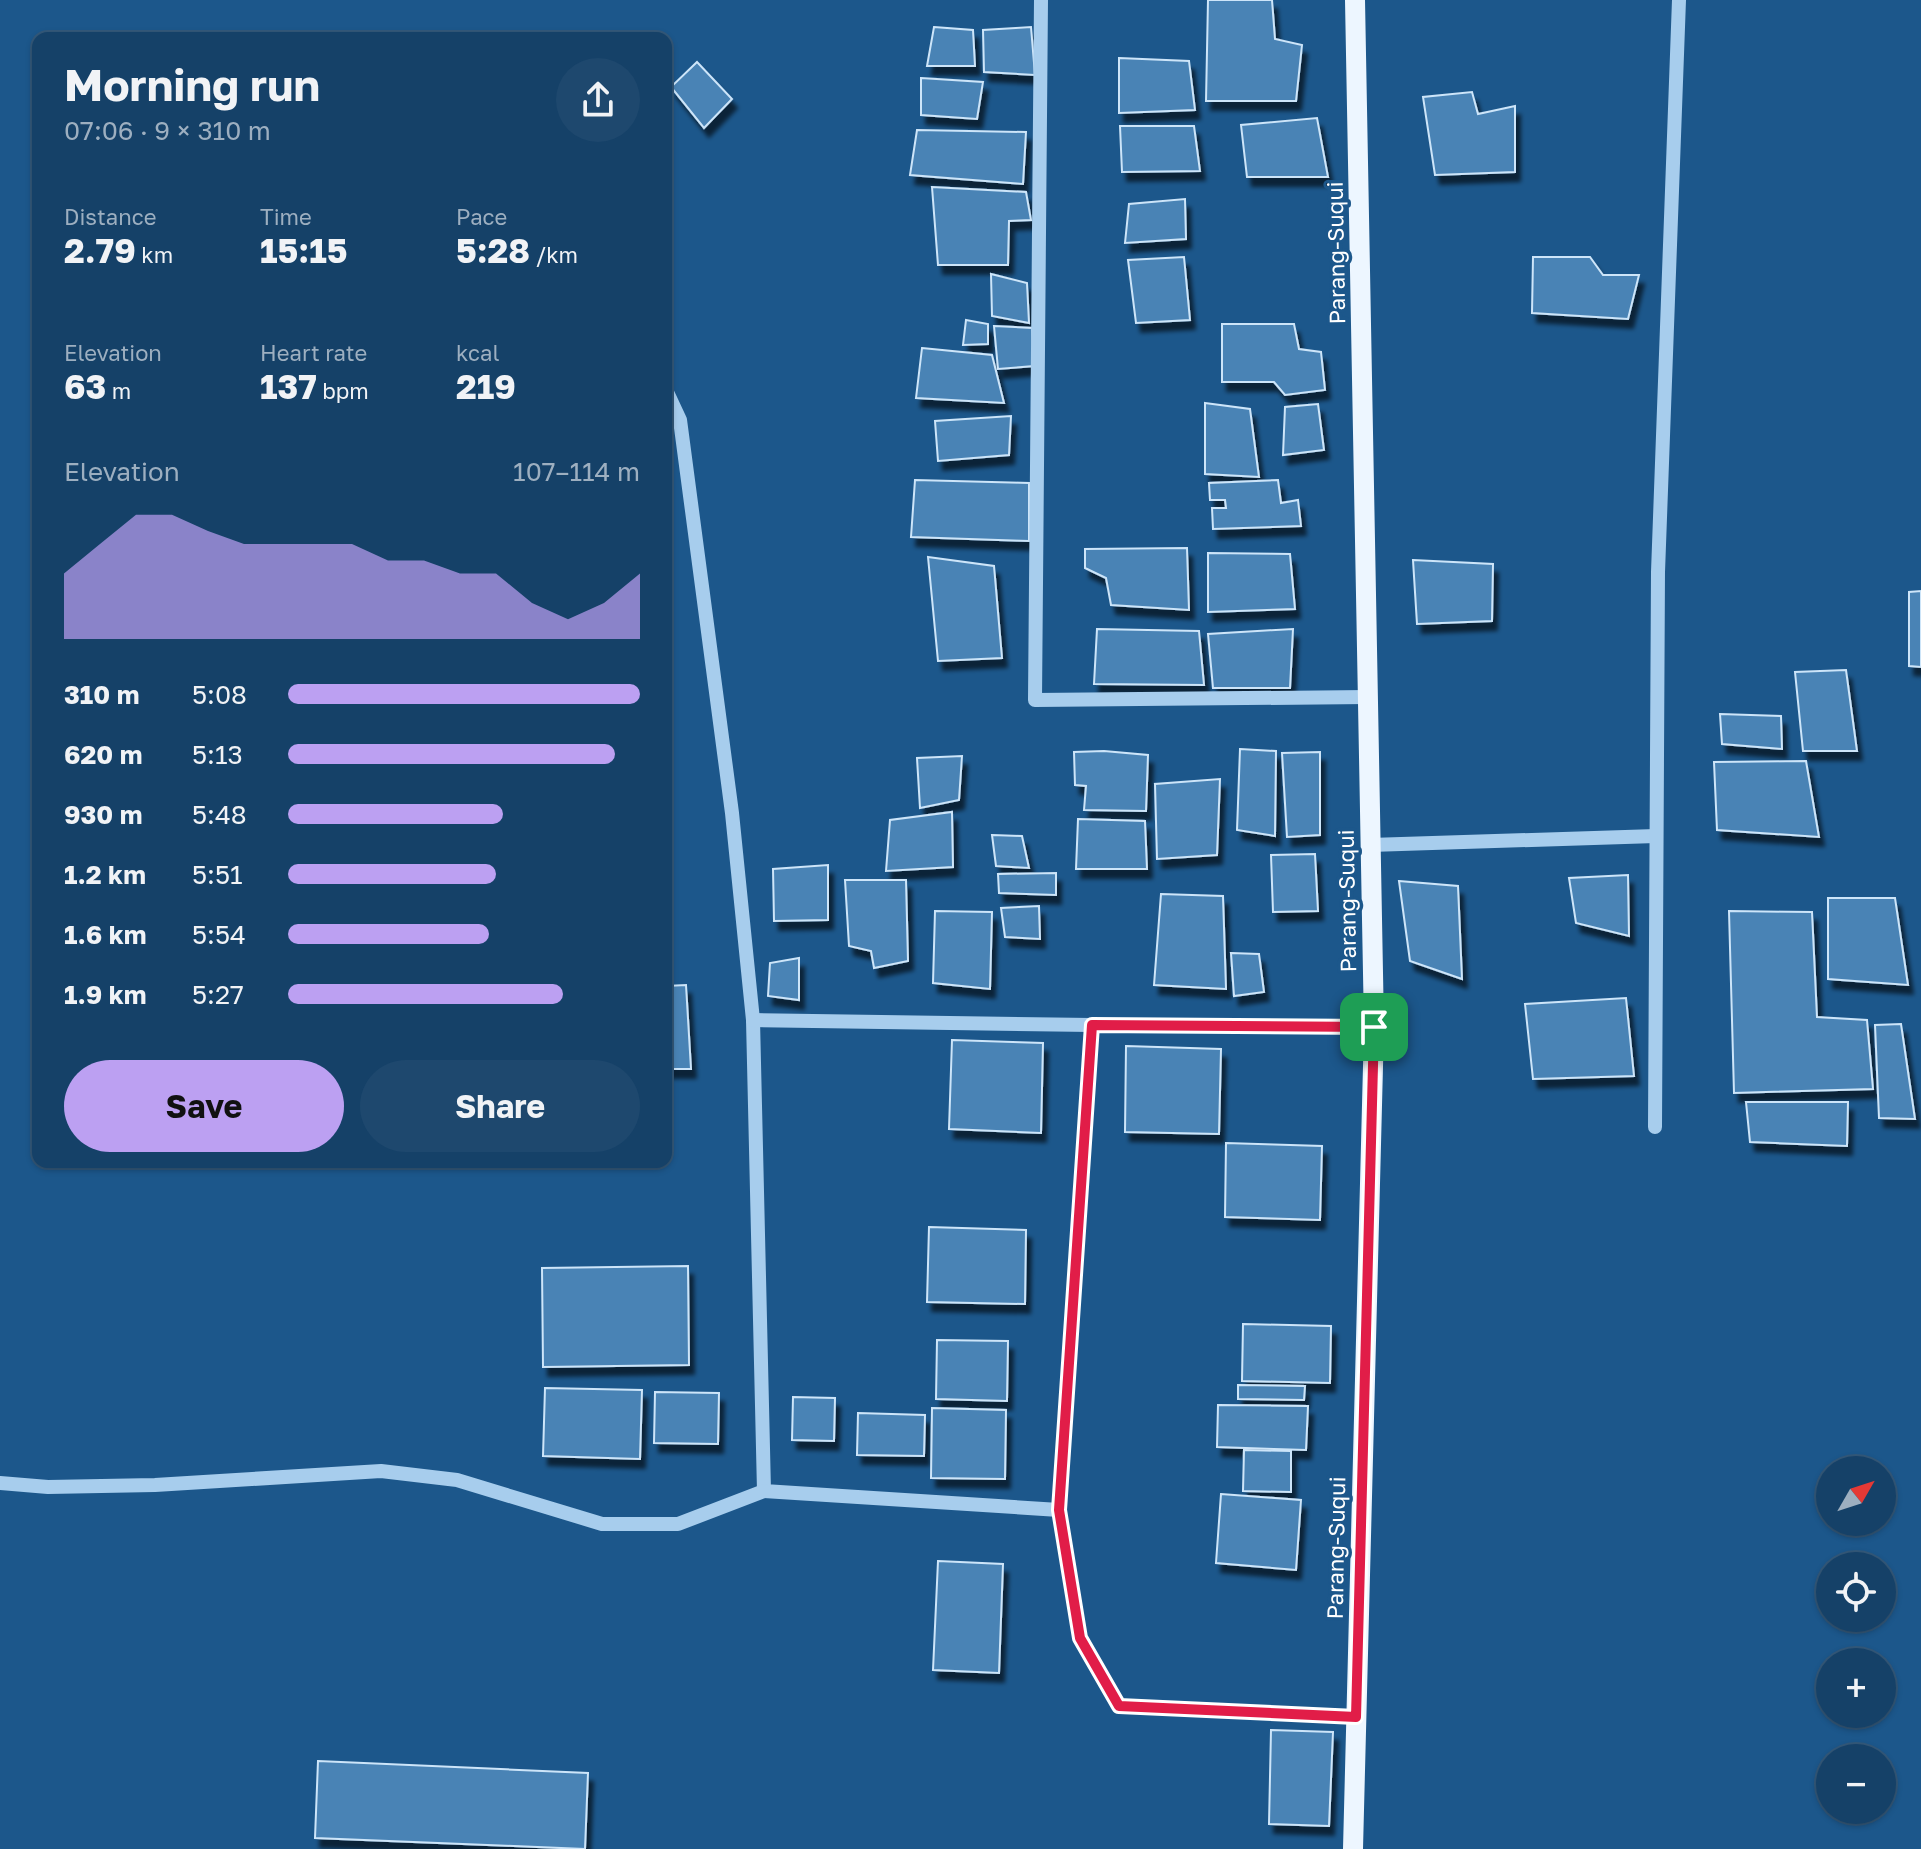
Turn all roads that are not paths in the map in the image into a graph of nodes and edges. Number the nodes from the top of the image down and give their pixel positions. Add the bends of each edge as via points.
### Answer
1 (1041, 0) edge
2 (1355, 0) edge
3 (1679, 0) edge
4 (672, 403) edge
5 (1368, 697) junction
6 (1656, 836) junction
7 (1370, 845) junction
8 (753, 1020) junction
9 (1092, 1025) junction
10 (1374, 1027) junction
11 (1655, 1127) dead end
12 (0, 1483) edge
13 (764, 1491) junction
14 (1059, 1510) junction
15 (1356, 1717) junction
16 (1353, 1849) edge

1 - 5 street via 1035,700
2 - 5 main road, Parang-Suqui
3 - 6 street via 1658,572
4 - 8 street via 683,436
5 - 7 main road, Parang-Suqui
6 - 7 street
6 - 11 street
7 - 10 main road, Parang-Suqui
8 - 9 street
8 - 13 street
9 - 10 street
9 - 14 street
10 - 15 main road, Parang-Suqui
12 - 13 street via 155,1485 381,1471 457,1480 602,1524 678,1524
13 - 14 street
14 - 15 street via 1080,1638 1119,1706
15 - 16 main road, Parang-Suqui

